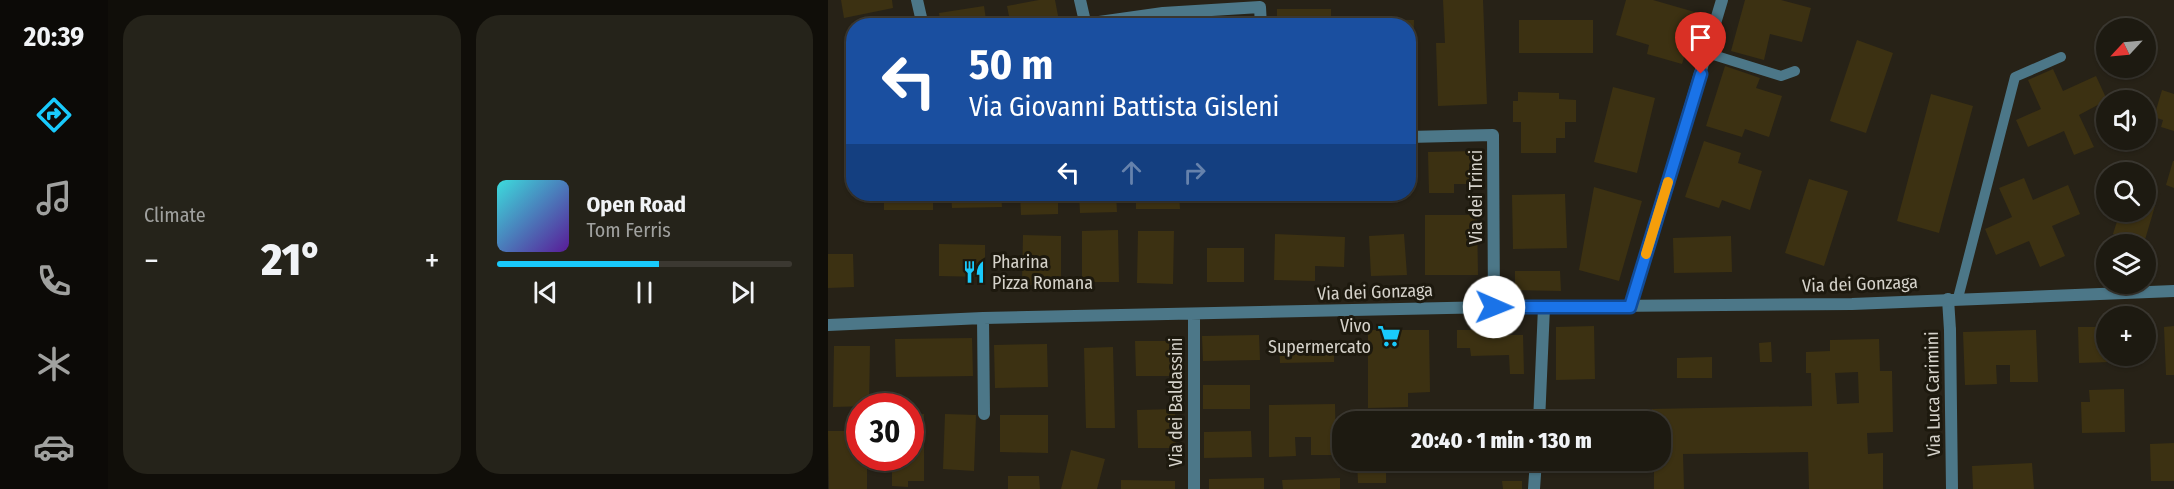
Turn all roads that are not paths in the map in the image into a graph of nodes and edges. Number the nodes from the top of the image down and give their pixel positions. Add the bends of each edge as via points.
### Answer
1 (917, 0) edge
2 (1080, 0) edge
3 (1722, 0) edge
4 (1260, 3) edge
5 (921, 18) edge
6 (1084, 18) edge
7 (1130, 18) edge
8 (1707, 53) junction
9 (2061, 57) dead end
10 (1794, 71) dead end
11 (1416, 137) edge
12 (2174, 291) edge
13 (1953, 298) junction
14 (1494, 307) junction
15 (1544, 307) junction
16 (1630, 307) junction
17 (1194, 315) junction
18 (983, 318) junction
19 (828, 325) edge
20 (1539, 411) edge
21 (984, 414) dead end
22 (1535, 471) edge
23 (1194, 489) edge
24 (1534, 489) edge
25 (1952, 489) edge

1 - 5 street
2 - 6 street
3 - 8 street
4 - 7 street
8 - 10 lane via 1781,76
8 - 16 street
9 - 13 lane via 2015,77
11 - 14 street, Via dei Trinci via 1493,135
12 - 13 street, Via dei Gonzaga
13 - 16 street, Via dei Gonzaga via 1852,304
13 - 25 street, Via Luca Carimini
14 - 15 street, Via dei Gonzaga
14 - 17 street, Via dei Gonzaga
15 - 16 street, Via dei Gonzaga
15 - 20 street
17 - 18 street, Via dei Gonzaga
17 - 23 street, Via dei Baldassini
18 - 19 street, Via dei Gonzaga
18 - 21 street
22 - 24 street

